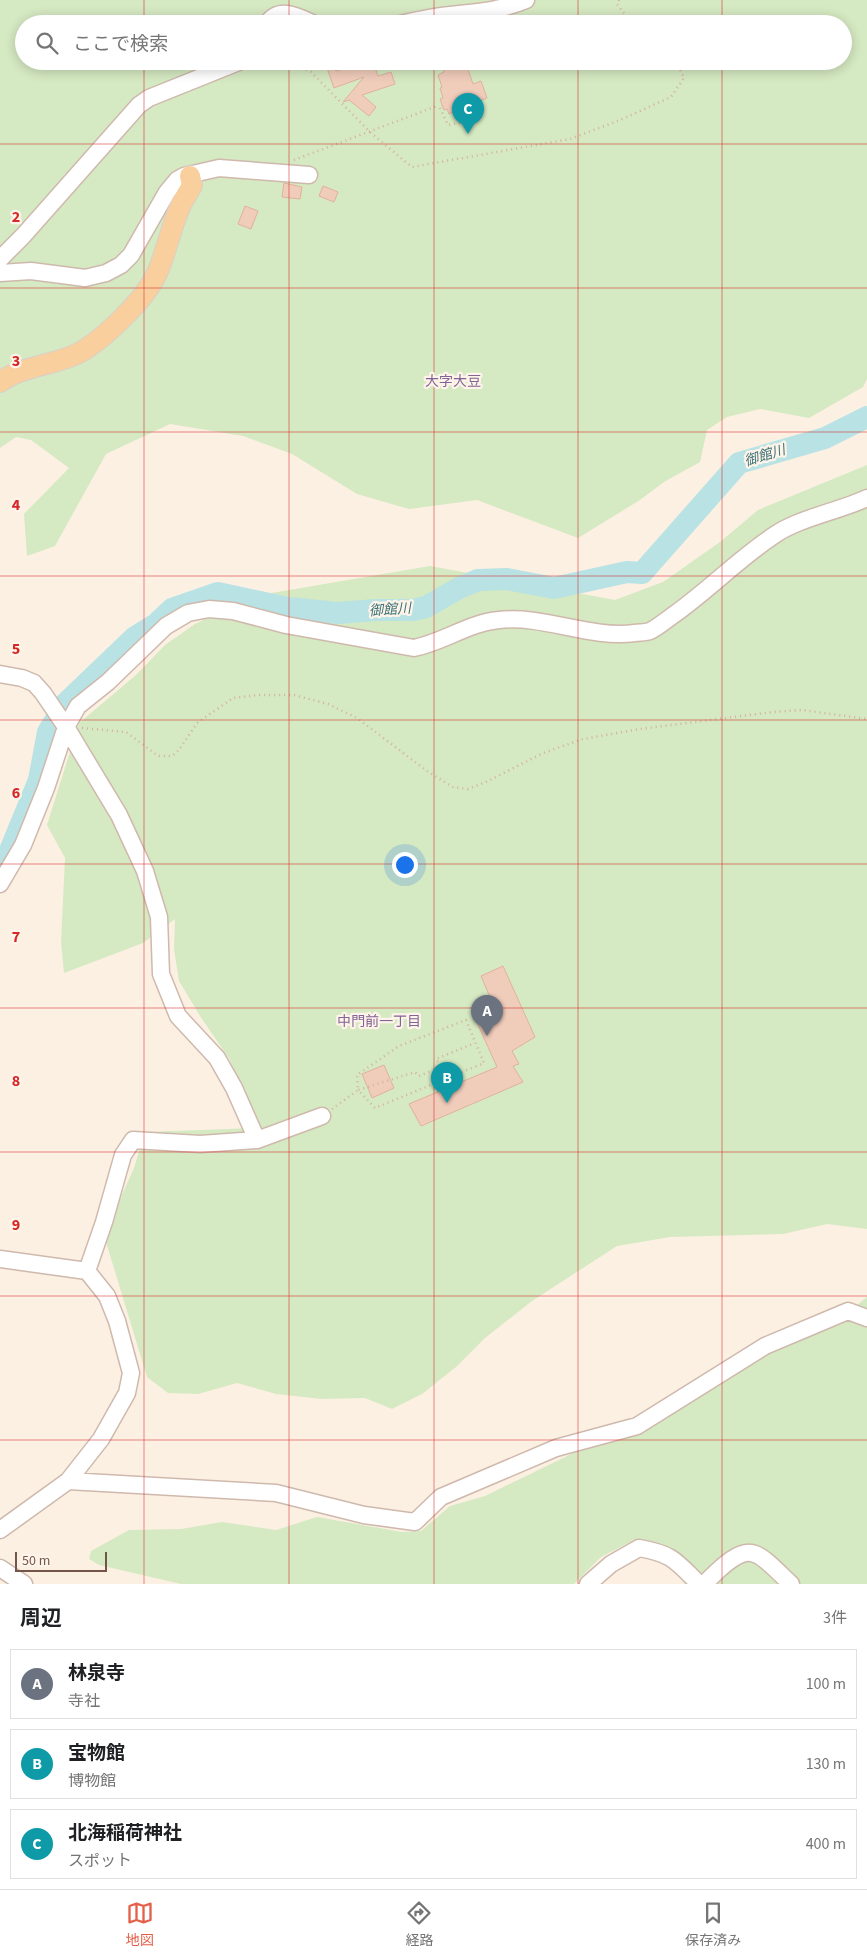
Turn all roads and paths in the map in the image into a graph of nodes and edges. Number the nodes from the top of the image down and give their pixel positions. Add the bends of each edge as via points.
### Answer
1 (526, 0) edge
2 (619, 0) edge
3 (278, 15) edge
4 (295, 15) edge
5 (454, 15) edge
6 (625, 15) edge
7 (219, 70) edge
8 (308, 70) edge
9 (680, 70) edge
10 (466, 125) dead end
11 (371, 133) junction
12 (290, 161) dead end
13 (309, 175) dead end
14 (190, 176) junction
15 (0, 259) edge
16 (0, 273) edge
17 (0, 382) edge
18 (867, 498) edge
19 (0, 674) edge
20 (867, 719) edge
21 (66, 727) junction
22 (0, 884) edge
23 (475, 1043) junction
24 (438, 1068) junction
25 (448, 1088) dead end
26 (358, 1090) junction
27 (322, 1116) joint
28 (257, 1140) junction
29 (0, 1259) edge
30 (87, 1271) junction
31 (867, 1318) edge
32 (68, 1481) junction
33 (0, 1530) edge
34 (0, 1568) edge
35 (24, 1584) edge
36 (588, 1584) edge
37 (699, 1584) edge
38 (704, 1584) edge
39 (791, 1584) edge

1 - 5 street via 490,12
2 - 6 path via 617,4
3 - 4 street
7 - 15 street via 139,105
8 - 11 path
9 - 11 path via 684,78 671,97 570,139 412,167
10 - 11 path via 464,122 448,125 438,107
11 - 12 path
13 - 14 street via 219,168
14 - 16 street via 177,180 166,192 131,255 106,273 85,278 31,271
14 - 17 main road via 192,185 181,205 157,273 125,317 79,352 58,362 23,369
18 - 21 street via 777,533 730,568 694,601 650,631 625,634 592,632 542,622 500,620 472,626 430,645 414,648 286,625 233,610 188,612 166,626 78,706
19 - 21 street via 34,683
20 - 21 path via 802,710 640,729 583,739 543,753 468,788 453,787 427,771 358,718 328,704 294,695 233,698 197,722 172,756 158,756 126,732
21 - 22 street via 23,845
21 - 28 street via 119,815 145,871 159,917 161,974 178,1016 217,1058
23 - 24 path via 436,1058 441,1067
23 - 26 path via 466,1020 399,1046 357,1075
23 - 26 path via 484,1064 375,1108
24 - 25 path
24 - 26 path via 419,1076 415,1072
26 - 27 path
27 - 28 street
28 - 30 street via 200,1144 132,1140 123,1155
29 - 30 street
30 - 32 street via 107,1296 131,1373 127,1393 101,1439
31 - 32 street via 848,1311 765,1346 637,1426 556,1448 441,1497 415,1522 364,1515 276,1493
32 - 33 street
34 - 35 street
36 - 37 street via 611,1564 639,1548 672,1557
38 - 39 street via 732,1559 745,1553 756,1554

